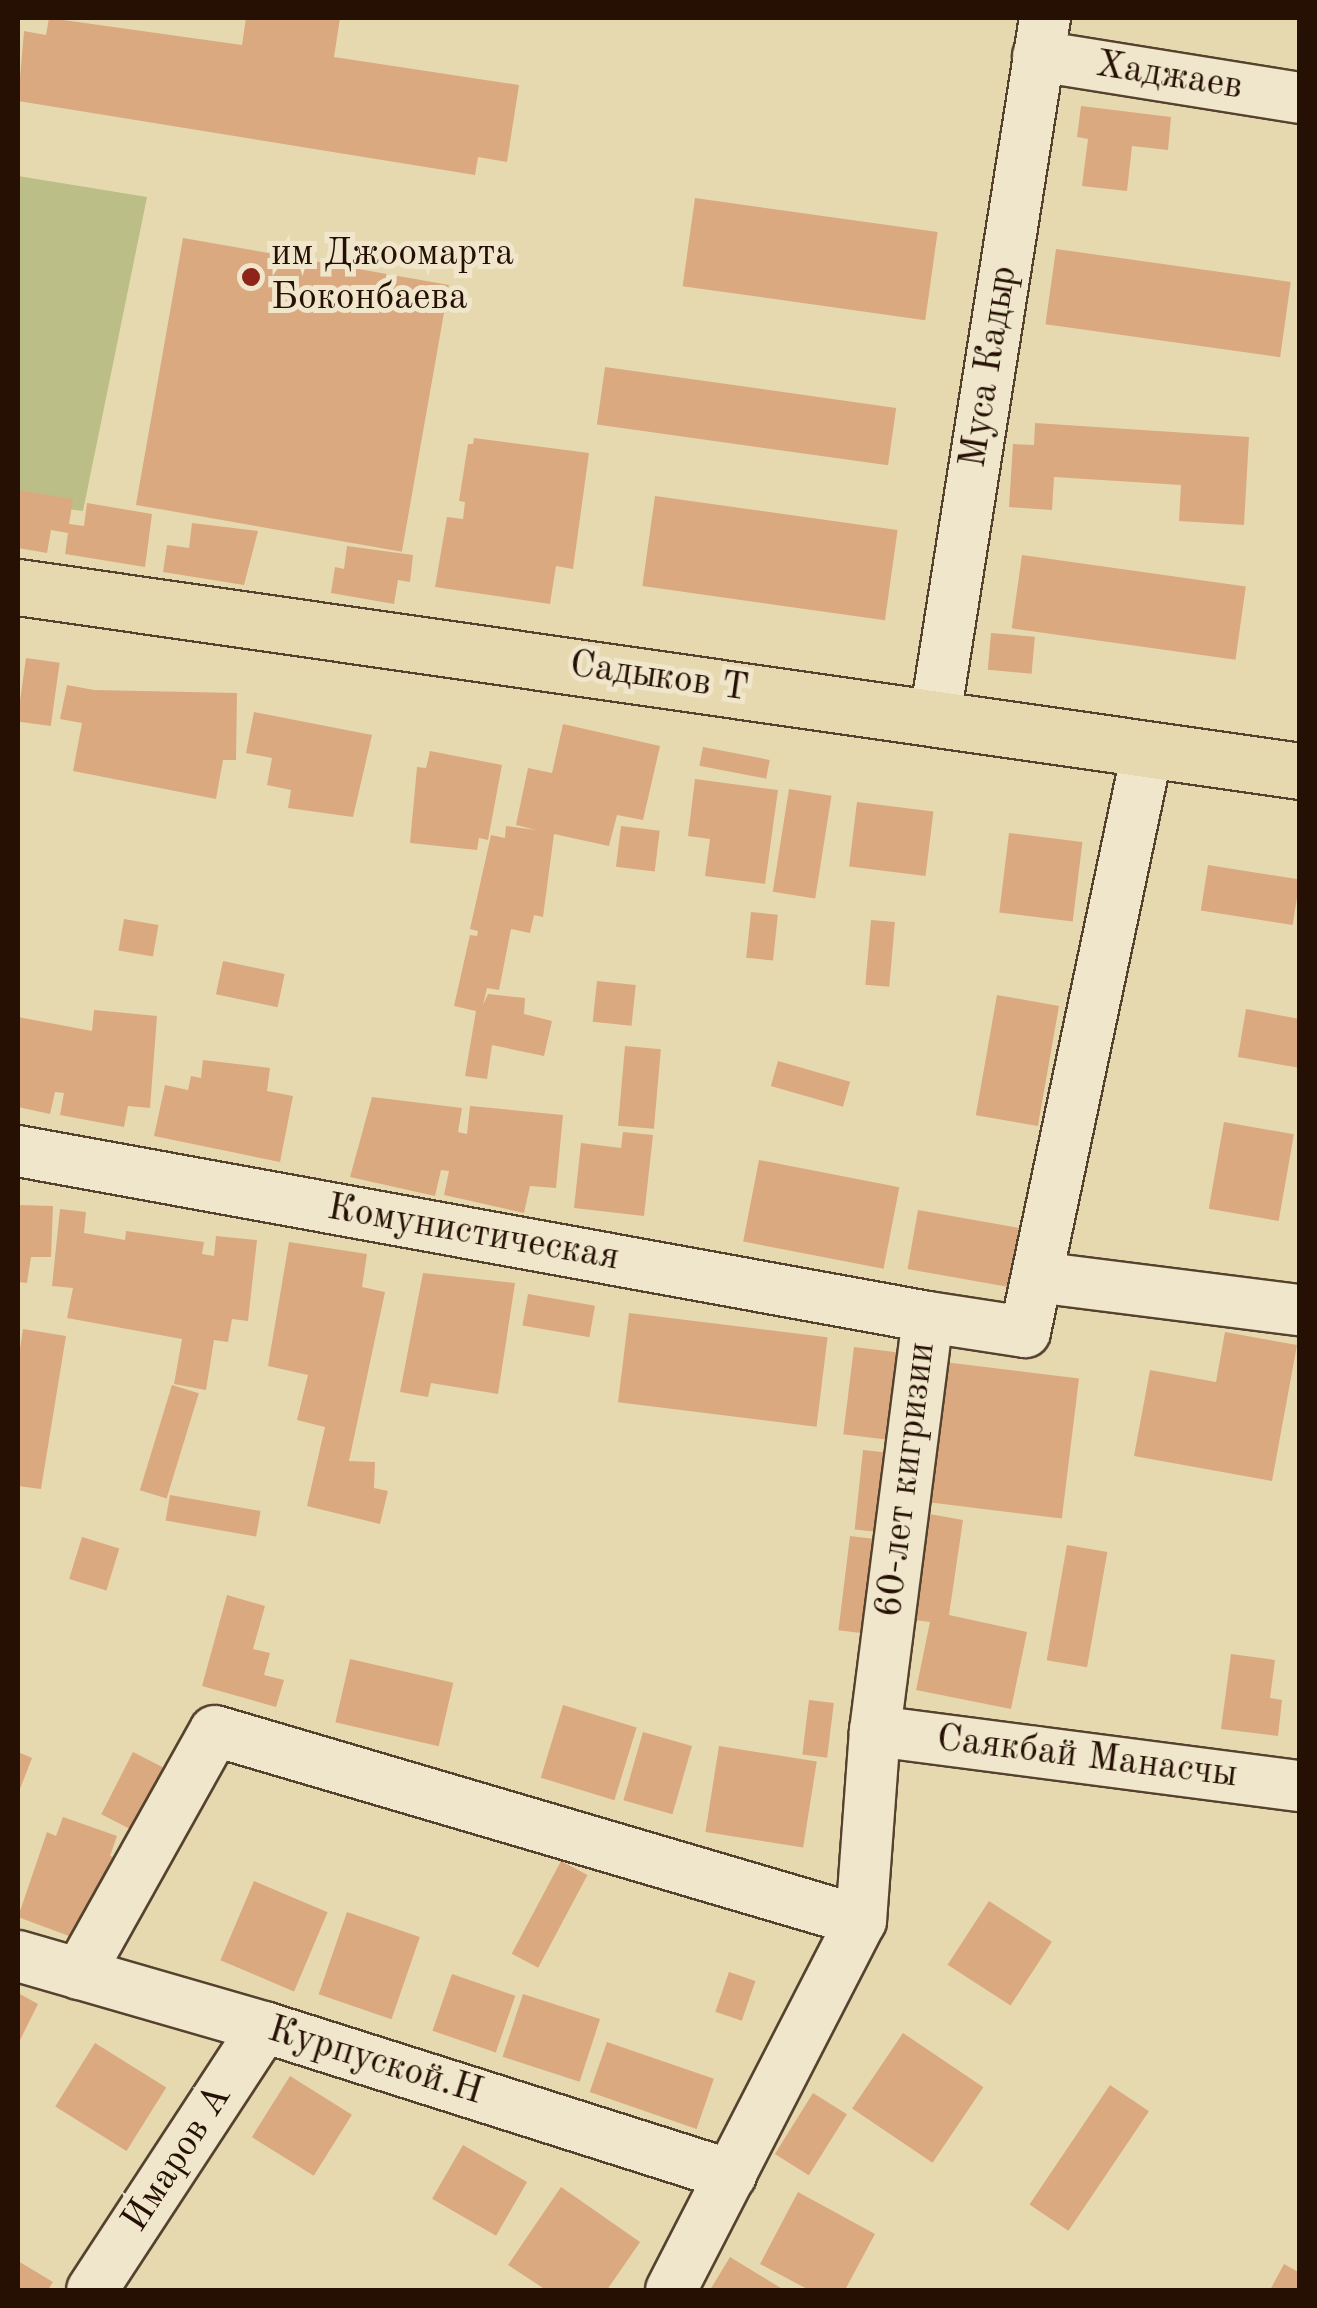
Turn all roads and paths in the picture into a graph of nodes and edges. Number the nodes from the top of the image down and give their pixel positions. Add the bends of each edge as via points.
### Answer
1 (1042, 37) edge
2 (1300, 98) edge
3 (18, 586) edge
4 (936, 717) junction
5 (1148, 748) junction
6 (1300, 771) edge
7 (18, 1151) edge
8 (1037, 1277) junction
9 (1300, 1310) edge
10 (928, 1317) junction
11 (874, 1730) junction
12 (1300, 1786) edge
13 (861, 1921) junction
14 (18, 1956) edge
15 (78, 1974) junction
16 (264, 2027) junction
17 (731, 2174) junction
18 (92, 2290) edge
19 (671, 2290) edge

1 - 2 street, Хаджаев
1 - 4 street, Муса Кадыр
3 - 4 highway, Садыков Т
4 - 5 highway, Садыков Т
5 - 6 highway, Садыков Т
5 - 8 street, 60-лет кигризии
7 - 10 street, Комунистическая
8 - 9 street
8 - 10 street, 60-лет кигризии via 1026,1332
10 - 11 street, 60-лет кигризии
11 - 12 street, Саякбай Манасчы
11 - 13 street, 60-лет кигризии
13 - 15 street via 215,1731
13 - 17 street, 60-лет кигризии
14 - 15 street, Курпуской.Н
15 - 16 street, Курпуской.Н
16 - 17 street, Курпуской.Н
16 - 18 street, Имаров А
17 - 19 street, 60-лет кигризии

